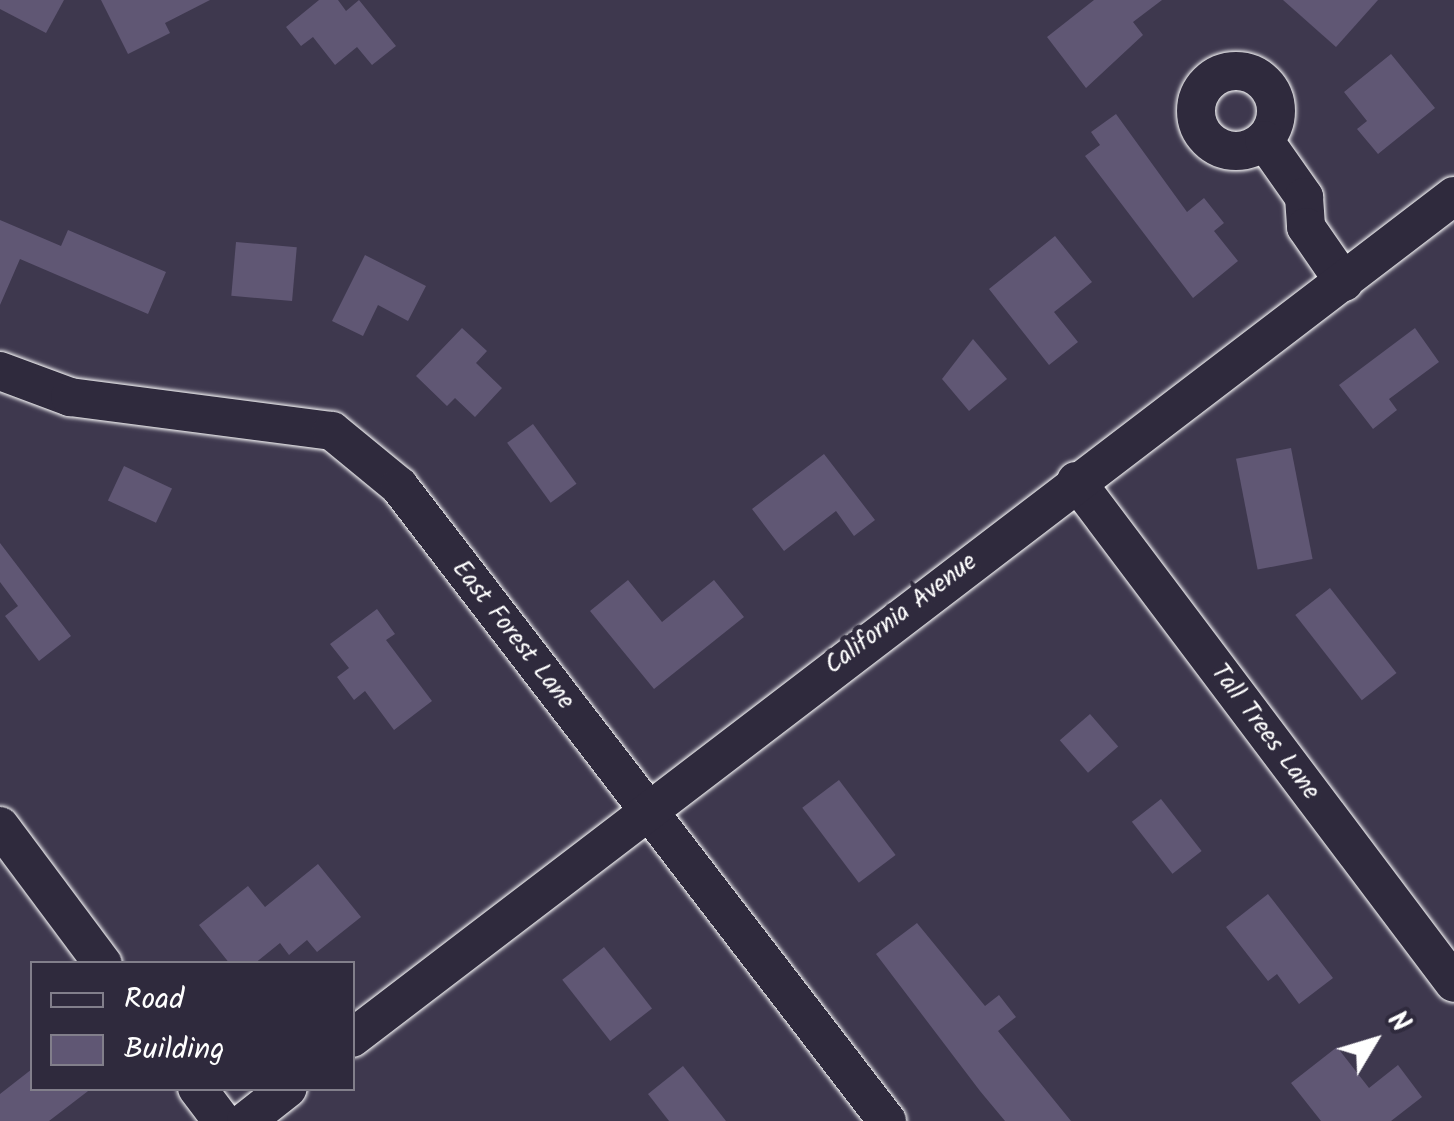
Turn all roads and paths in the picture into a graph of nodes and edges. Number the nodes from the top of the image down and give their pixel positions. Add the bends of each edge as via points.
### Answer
1 (1264, 140) dead end
2 (1454, 196) edge
3 (1344, 282) junction
4 (0, 371) edge
5 (1076, 482) junction
6 (646, 808) junction
7 (0, 826) edge
8 (102, 961) edge
9 (1454, 982) edge
10 (355, 1036) edge
11 (200, 1091) edge
12 (284, 1091) edge
13 (222, 1121) edge
14 (246, 1121) edge
15 (887, 1121) edge

1 - 3 street via 1304,197 1306,227
2 - 3 street, California Avenue
3 - 5 street, California Avenue
4 - 6 street, East Forest Lane via 70,397 332,431 398,486
5 - 6 street, California Avenue
5 - 9 street, Tall Trees Lane
6 - 10 street, California Avenue
6 - 15 street, East Forest Lane
7 - 8 street
11 - 13 street
12 - 14 street

